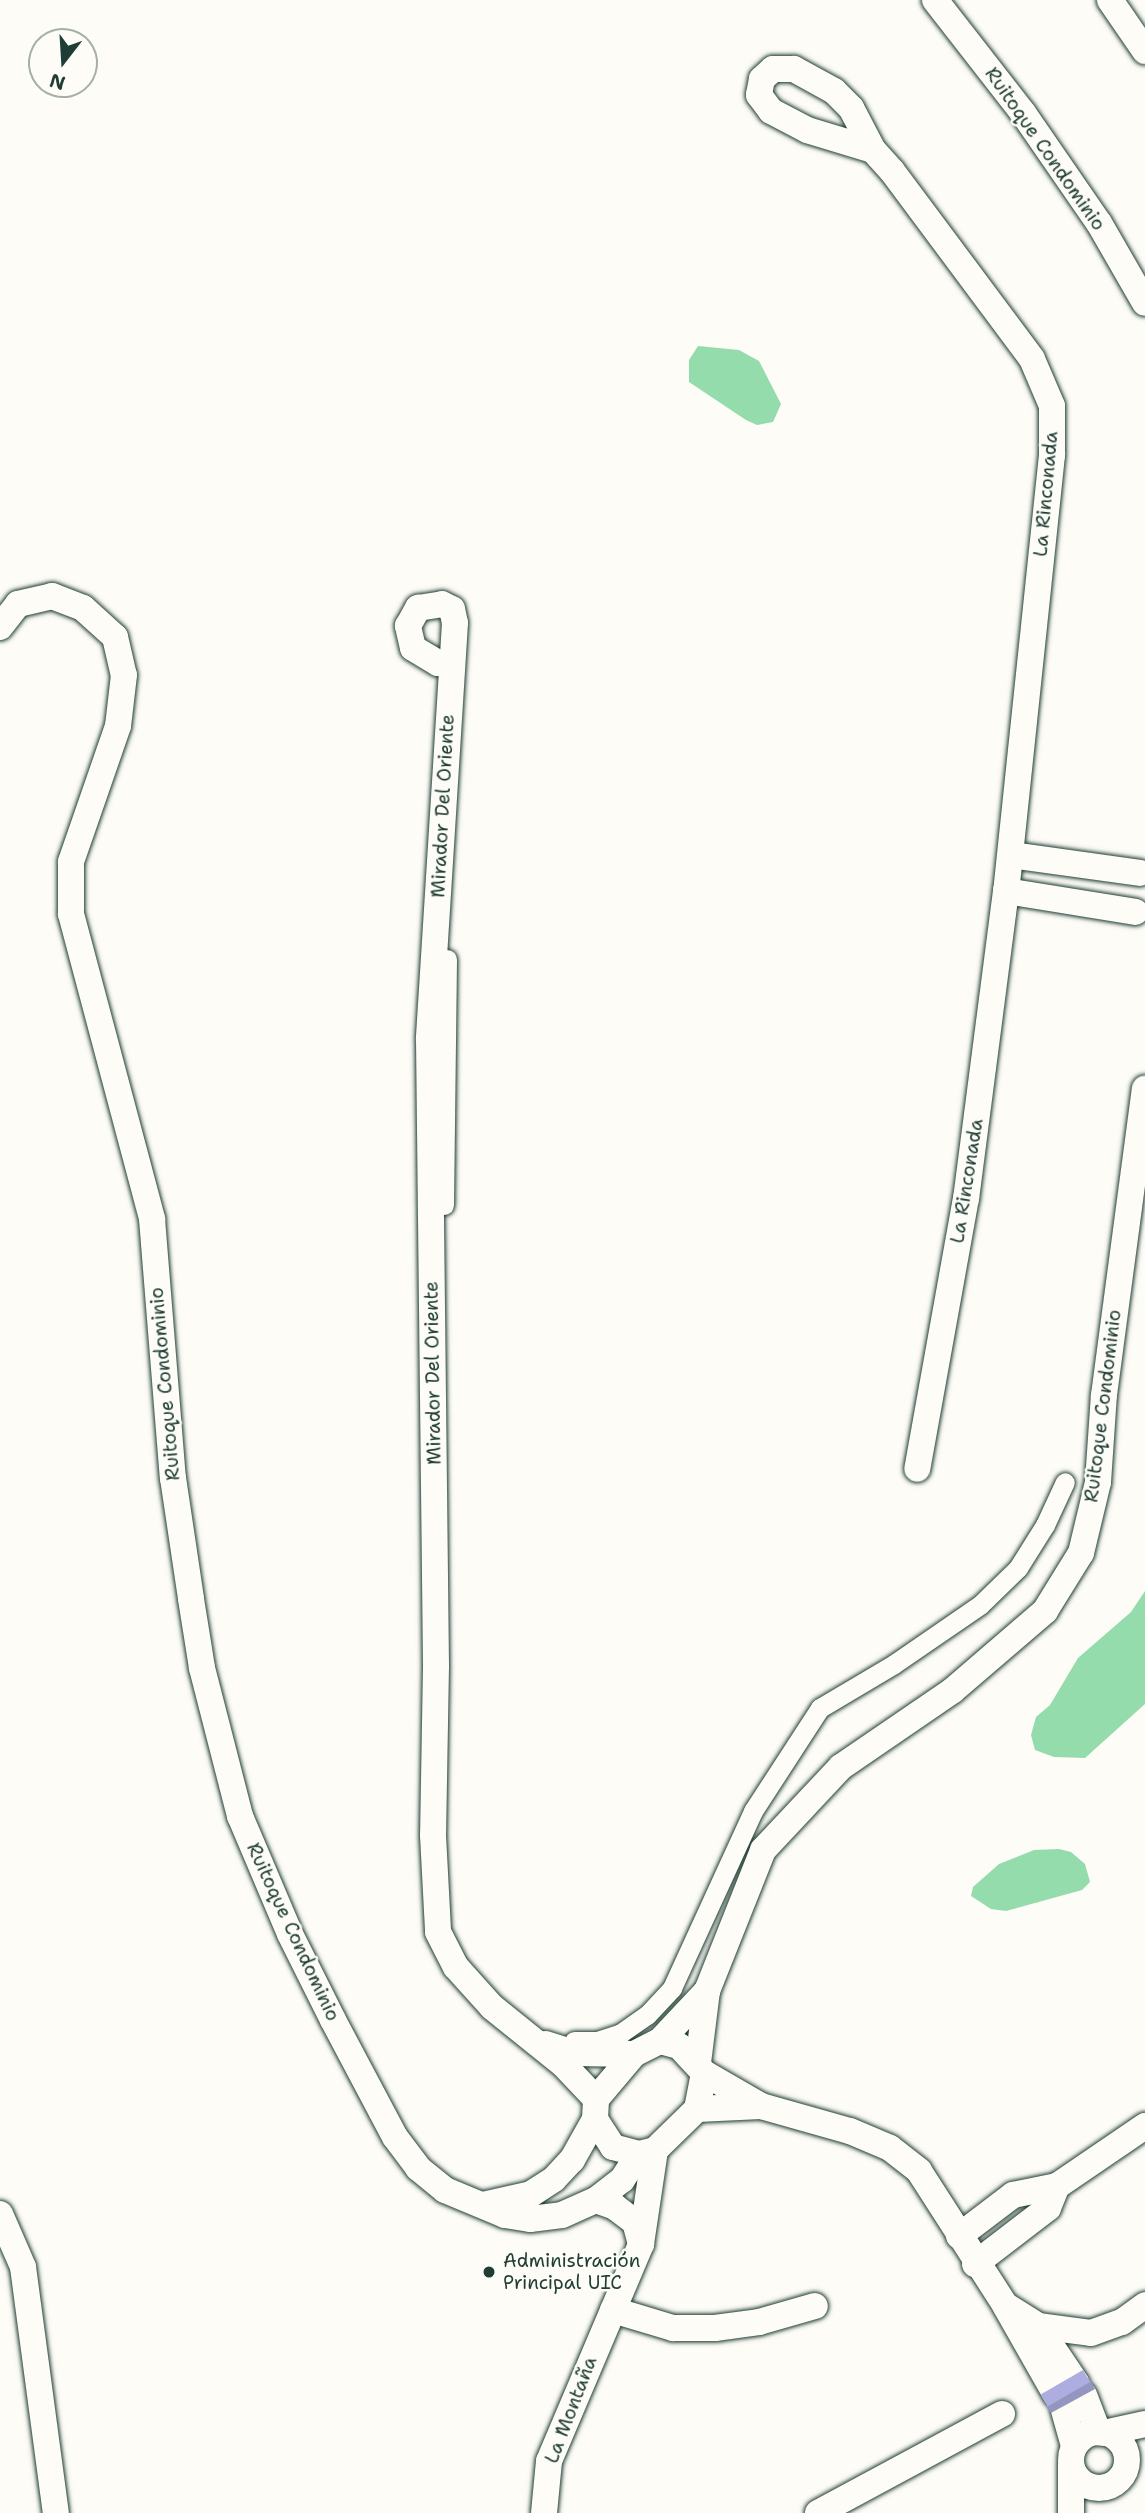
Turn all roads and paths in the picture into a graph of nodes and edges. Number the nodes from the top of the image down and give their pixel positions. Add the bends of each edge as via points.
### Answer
1 (935, 0) edge
2 (955, 0) edge
3 (1110, 0) edge
4 (1145, 51) edge
5 (873, 150) junction
6 (1145, 271) edge
7 (1145, 303) edge
8 (452, 609) junction
9 (0, 627) edge
10 (451, 664) junction
11 (1011, 855) junction
12 (1142, 870) edge
13 (1006, 891) junction
14 (1140, 918) edge
15 (1145, 1088) edge
16 (1137, 1201) edge
17 (917, 1469) dead end
18 (1065, 1482) dead end
19 (707, 1991) junction
20 (538, 2041) junction
21 (660, 2041) junction
22 (634, 2054) junction
23 (701, 2068) junction
24 (761, 2106) junction
25 (595, 2109) junction
26 (697, 2109) junction
27 (1145, 2126) edge
28 (647, 2152) junction
29 (1057, 2186) junction
30 (596, 2200) junction
31 (481, 2205) junction
32 (0, 2214) edge
33 (959, 2236) junction
34 (641, 2244) junction
35 (975, 2264) junction
36 (1005, 2305) junction
37 (1145, 2305) edge
38 (815, 2306) dead end
39 (613, 2311) junction
40 (1038, 2326) junction
41 (1070, 2395) junction
42 (1002, 2414) dead end
43 (1145, 2424) edge
44 (1101, 2432) junction
45 (1073, 2456) junction
46 (1135, 2460) edge
47 (1094, 2487) junction
48 (56, 2513) edge
49 (544, 2513) edge
50 (818, 2513) edge
51 (1072, 2513) edge

1 - 7 street, Ruitoque Condominio via 1023,113 1099,223
2 - 6 street, Ruitoque Condominio via 1115,214
3 - 4 street
5 - 5 street, La Rinconada via 786,120 759,95 762,79 773,69 794,68 834,91 851,108
5 - 11 street, La Rinconada via 1032,359 1052,406 1052,455
8 - 10 street, Mirador Del Oriente
8 - 10 street via 431,602 418,607 408,635 413,648 427,658
8 - 18 street via 463,610 443,1049 443,1896 450,1934 479,1978 534,2026 566,2040 597,2041 621,2033 647,2015 672,1988 743,1830 820,1708 980,1605 1018,1567
9 - 31 street, Ruitoque Condominio via 18,604 52,596 72,604 114,638 124,675 118,726 71,862 71,914 152,1219 173,1478 202,1668 240,1816 290,1934 395,2137 418,2168 445,2190
10 - 20 street, Mirador Del Oriente via 429,1038 435,1895 438,1932 456,1967 492,2007
11 - 12 street
11 - 13 street, La Rinconada
12 - 14 street via 1132,891
13 - 14 street
13 - 17 street, La Rinconada via 965,1198
15 - 16 street, Ruitoque Condominio
16 - 19 street, Ruitoque Condominio via 1104,1395 1098,1482 1081,1553 1045,1611 952,1691 841,1767 785,1823 763,1850
19 - 21 street, Ruitoque Condominio
19 - 23 street, Ruitoque Condominio
20 - 22 street, Ruitoque Condominio via 574,2053
20 - 25 street
21 - 22 street, Ruitoque Condominio
21 - 23 street via 679,2046
22 - 25 street, Ruitoque Condominio
23 - 24 street
23 - 26 street, Ruitoque Condominio
24 - 26 street
24 - 33 street via 850,2131 890,2148 919,2171
25 - 28 street via 613,2147
25 - 31 street, Ruitoque Condominio via 572,2160 554,2179 531,2194
26 - 28 street, Ruitoque Condominio
27 - 29 street
28 - 30 street, Ruitoque Condominio
28 - 34 street
29 - 33 street via 1013,2195
29 - 35 street via 1048,2208
30 - 31 street, Ruitoque Condominio via 562,2215 530,2219
30 - 34 street via 635,2222
32 - 48 street via 23,2267
33 - 35 street
34 - 39 street, La Montaña
35 - 36 street
36 - 40 street
36 - 41 street
37 - 40 street via 1122,2322 1091,2333
38 - 39 street via 759,2322 715,2328 673,2328
39 - 49 street, La Montaña via 550,2461
40 - 41 street
41 - 44 street
41 - 45 street
42 - 50 street
43 - 44 street
44 - 45 street via 1088,2434
44 - 46 street via 1118,2440
45 - 47 street via 1080,2480
45 - 51 street
46 - 47 street via 1111,2485
47 - 51 street

